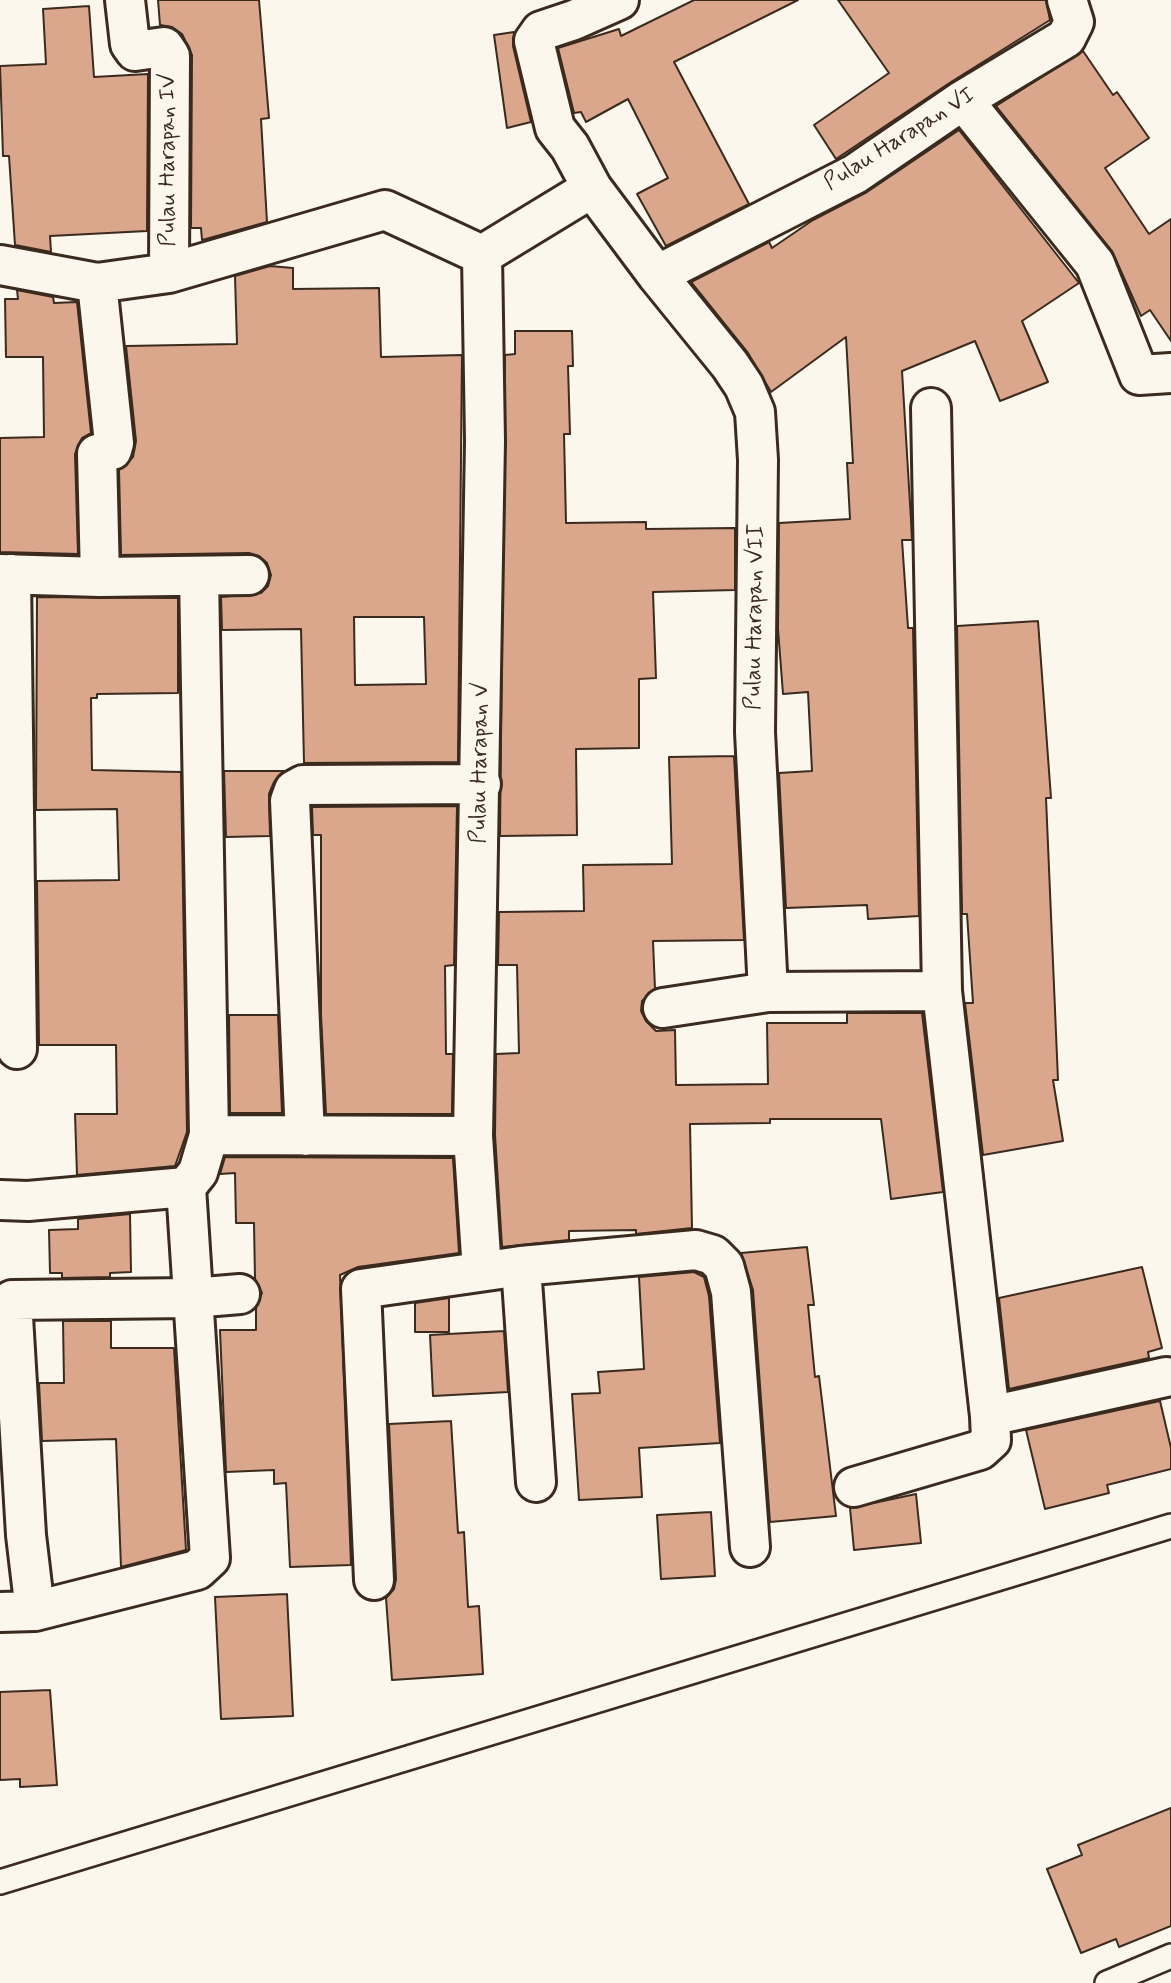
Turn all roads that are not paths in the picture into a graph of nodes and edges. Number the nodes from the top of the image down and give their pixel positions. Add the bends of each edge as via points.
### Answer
1 (125, 0) edge
2 (618, 0) edge
3 (1067, 0) edge
4 (963, 100) junction
5 (592, 188) junction
6 (482, 255) junction
7 (0, 265) edge
8 (169, 273) junction
9 (657, 275) junction
10 (97, 283) junction
11 (1171, 373) edge
12 (931, 408) dead end
13 (5, 574) edge
14 (249, 575) dead end
15 (198, 576) junction
16 (100, 577) junction
17 (481, 784) junction
18 (942, 991) junction
19 (768, 992) junction
20 (663, 1008) dead end
21 (17, 1049) dead end
22 (209, 1135) junction
23 (305, 1136) junction
24 (473, 1136) junction
25 (186, 1186) junction
26 (0, 1200) edge
27 (522, 1266) junction
28 (482, 1270) junction
29 (240, 1294) dead end
30 (192, 1298) junction
31 (6, 1300) edge
32 (1166, 1377) dead end
33 (990, 1416) junction
34 (536, 1482) dead end
35 (854, 1487) dead end
36 (1171, 1526) edge
37 (750, 1547) dead end
38 (374, 1580) dead end
39 (17, 1612) edge
40 (0, 1882) edge
41 (1171, 1956) edge
42 (1107, 1983) edge

1 - 8 street, Pulau Harapan IV via 130,44 135,51 164,47 170,56
2 - 5 street, Pulau Harapan VII via 541,31 534,41 555,128
3 - 4 street, Pulau Harapan VI via 1074,22 1066,38
4 - 9 street, Pulau Harapan VI via 855,174
4 - 11 street via 1096,264 1139,375
5 - 6 street
5 - 9 street, Pulau Harapan VII
6 - 8 street via 386,210
6 - 17 street, Pulau Harapan V
7 - 10 street
8 - 10 street
9 - 19 street, Pulau Harapan VII via 730,365 755,412 755,732
10 - 16 street via 114,443 112,450 97,457
12 - 18 street
13 - 16 street
13 - 21 street
14 - 15 street
15 - 16 street
15 - 22 street
17 - 23 street via 303,785 293,790
17 - 24 street, Pulau Harapan V
18 - 19 street
18 - 33 street
19 - 20 street
22 - 23 street
22 - 25 street via 198,1172
23 - 24 street
24 - 28 street, Pulau Harapan V
25 - 26 street
25 - 30 street
27 - 28 street
27 - 34 street
27 - 37 street via 696,1250 713,1255 724,1266 731,1292
28 - 38 street via 360,1289
29 - 30 street
30 - 31 street
30 - 39 street via 210,1558 197,1570
31 - 39 street via 26,1535
32 - 33 street
33 - 35 street via 991,1440 980,1450
36 - 40 lane
41 - 42 lane

